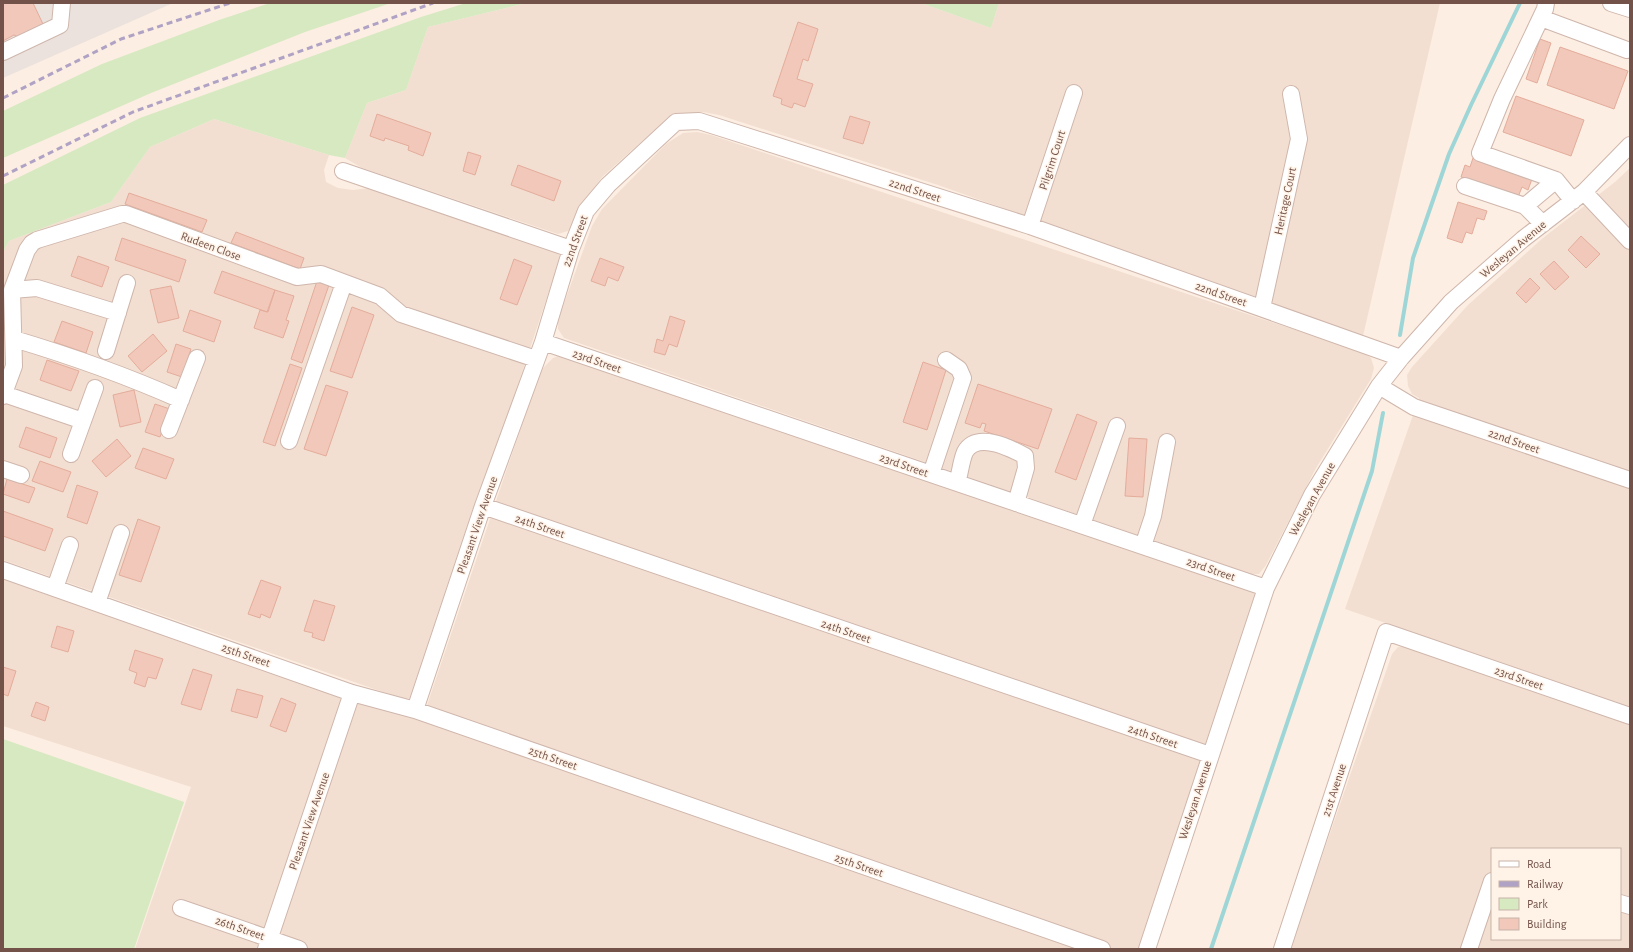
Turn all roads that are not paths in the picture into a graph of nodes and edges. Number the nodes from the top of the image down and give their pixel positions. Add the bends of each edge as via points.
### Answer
1 (62, 3) edge
2 (1611, 3) edge
3 (1630, 9) edge
4 (1543, 10) edge
5 (1627, 50) dead end
6 (3, 52) edge
7 (1074, 94) dead end
8 (1291, 94) dead end
9 (1630, 145) edge
10 (342, 171) dead end
11 (1556, 180) junction
12 (1465, 186) dead end
13 (1579, 196) junction
14 (1525, 206) junction
15 (1543, 224) junction
16 (1030, 226) junction
17 (1630, 242) edge
18 (571, 249) junction
19 (128, 283) dead end
20 (344, 283) junction
21 (12, 290) junction
22 (1262, 308) junction
23 (118, 313) junction
24 (14, 339) junction
25 (543, 342) junction
26 (106, 351) dead end
27 (197, 358) dead end
28 (1401, 358) junction
29 (536, 360) junction
30 (946, 360) dead end
31 (1379, 386) junction
32 (95, 388) dead end
33 (3, 395) edge
34 (181, 400) junction
35 (83, 421) junction
36 (1117, 426) dead end
37 (169, 430) dead end
38 (289, 441) dead end
39 (1167, 442) dead end
40 (72, 454) dead end
41 (3, 469) edge
42 (931, 474) junction
43 (22, 476) dead end
44 (1630, 480) edge
45 (957, 483) junction
46 (1016, 503) junction
47 (483, 506) junction
48 (1082, 525) junction
49 (121, 533) dead end
50 (70, 545) dead end
51 (1143, 546) junction
52 (3, 570) edge
53 (55, 588) junction
54 (1266, 588) junction
55 (97, 603) junction
56 (1386, 632) joint
57 (352, 693) junction
58 (415, 710) junction
59 (1630, 716) edge
60 (1210, 756) junction
61 (1491, 884) edge
62 (181, 908) dead end
63 (268, 944) edge
64 (299, 949) edge
65 (1102, 949) edge
66 (1147, 949) edge
67 (1282, 949) edge
68 (1469, 949) edge

1 - 6 street via 60,25
2 - 3 street
4 - 5 street
4 - 11 street via 1480,152
7 - 16 street, Pilgrim Court
8 - 22 street, Heritage Court via 1299,139
9 - 13 street, Wesleyan Avenue
10 - 18 street
11 - 13 street
11 - 14 street
12 - 14 street
13 - 15 street, Wesleyan Avenue
13 - 17 street
14 - 15 street
15 - 28 street, Wesleyan Avenue via 1451,302
16 - 18 street, 22nd Street via 700,121 676,122 608,185 586,210
16 - 22 street, 22nd Street
18 - 25 street, 22nd Street
19 - 23 street
20 - 21 street, Rudeen Close via 321,274 296,277 122,214 32,243
20 - 29 street, Rudeen Close via 380,296 401,314
20 - 38 street
21 - 23 street via 37,288
21 - 24 street, Rudeen Close
22 - 28 street, 22nd Street
23 - 26 street
24 - 33 street, Rudeen Close via 14,366
24 - 34 street via 123,376
25 - 29 street, Pleasant View Avenue
25 - 42 street, 23rd Street
27 - 34 street
28 - 31 street, Wesleyan Avenue
29 - 47 street, Pleasant View Avenue
30 - 42 street via 960,369 963,378
31 - 44 street, 22nd Street via 1414,407
31 - 54 street, Wesleyan Avenue via 1312,495
32 - 35 street
33 - 35 street
34 - 37 street
35 - 40 street
36 - 48 street
39 - 51 street via 1153,516
41 - 43 street
42 - 45 street, 23rd Street
45 - 46 street, 23rd Street
45 - 46 street via 965,452 972,444 983,442 1010,448 1025,456 1026,468
46 - 48 street, 23rd Street
47 - 58 street, Pleasant View Avenue
47 - 60 street, 24th Street
48 - 51 street, 23rd Street
49 - 55 street
50 - 53 street
51 - 54 street, 23rd Street
52 - 53 street, 25th Street
53 - 55 street, 25th Street
54 - 60 street, Wesleyan Avenue
55 - 57 street, 25th Street
56 - 59 street, 23rd Street
56 - 67 street, 21st Avenue
57 - 58 street, 25th Street
57 - 63 street, Pleasant View Avenue
58 - 65 street, 25th Street
60 - 66 street, Wesleyan Avenue
61 - 68 street
62 - 63 street, 26th Street
63 - 64 street, 26th Street

